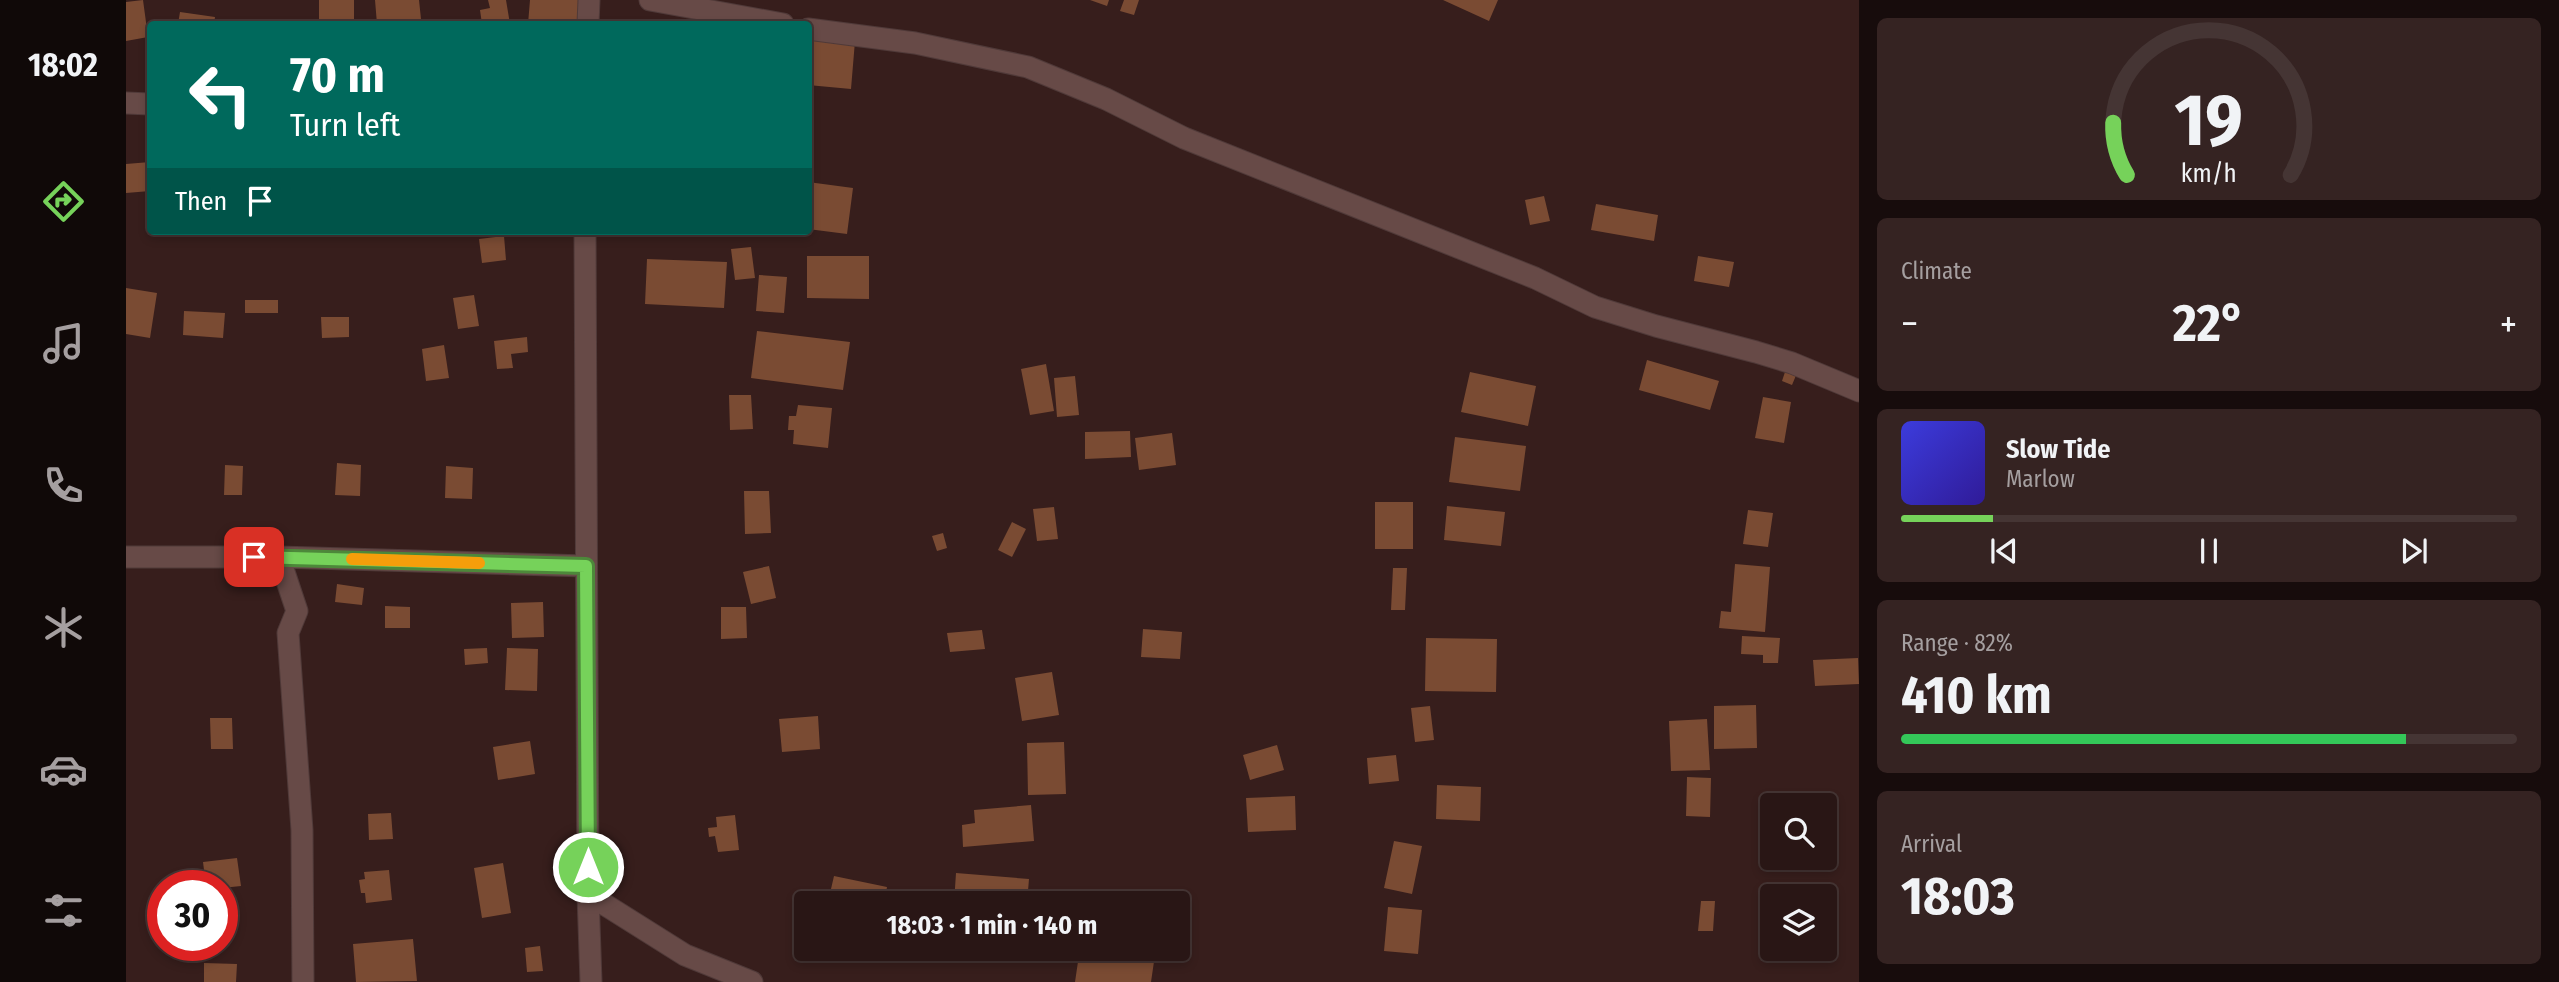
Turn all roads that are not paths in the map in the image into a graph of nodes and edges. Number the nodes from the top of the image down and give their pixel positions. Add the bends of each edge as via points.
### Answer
1 (589, 0) edge
2 (650, 0) edge
3 (588, 21) edge
4 (766, 21) edge
5 (812, 30) edge
6 (126, 103) edge
7 (147, 104) edge
8 (585, 235) edge
9 (1859, 391) edge
10 (126, 557) edge
11 (279, 557) junction
12 (586, 566) junction
13 (588, 894) junction
14 (303, 982) edge
15 (592, 982) edge
16 (752, 982) edge

1 - 3 street
2 - 4 street
5 - 9 street via 915,43 1028,67 1184,138 1535,278 1595,307 1792,363
6 - 7 street
8 - 12 street
10 - 11 street
11 - 12 street
11 - 14 street via 297,611 288,633 302,830
12 - 13 street
13 - 15 street
13 - 16 street via 685,956

